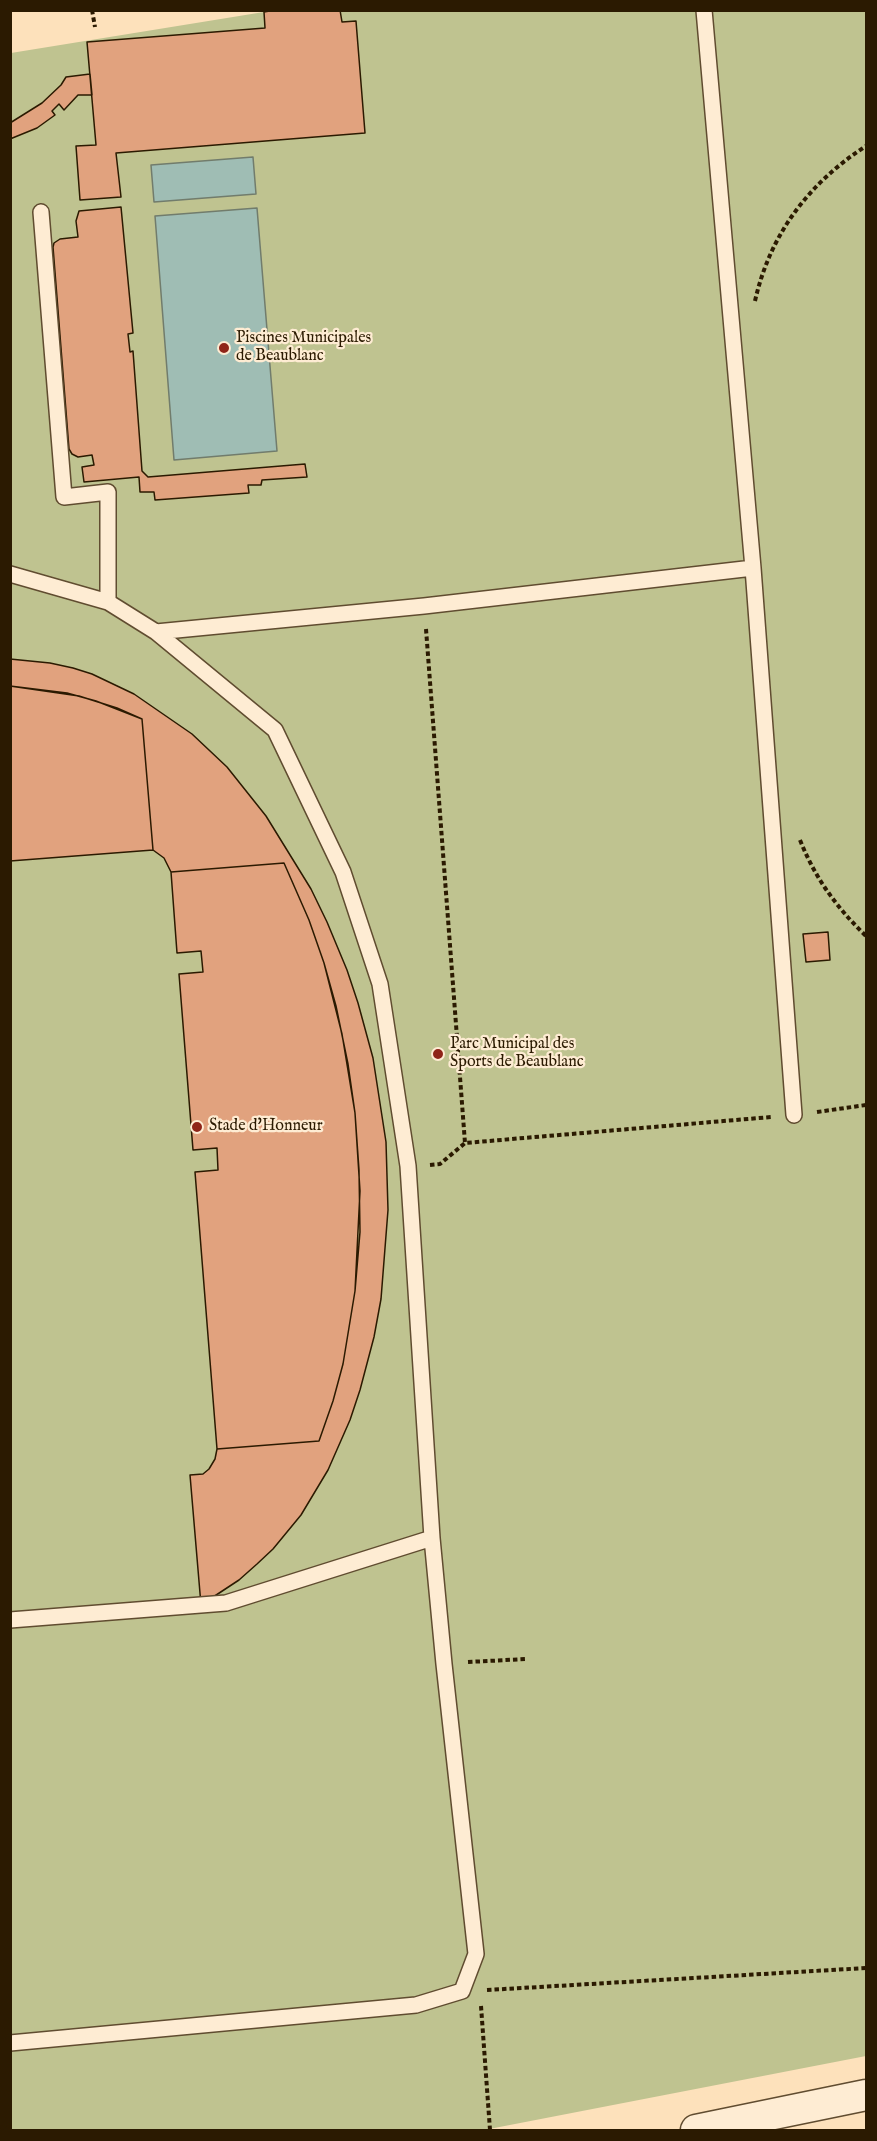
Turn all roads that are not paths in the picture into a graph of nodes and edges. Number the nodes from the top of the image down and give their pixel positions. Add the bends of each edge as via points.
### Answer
1 (704, 10) edge
2 (41, 212) dead end
3 (753, 568) junction
4 (10, 574) edge
5 (108, 602) junction
6 (156, 632) junction
7 (794, 1115) road end
8 (432, 1538) junction
9 (10, 1620) edge
10 (10, 2043) edge
11 (867, 2095) edge
12 (696, 2130) edge

1 - 3 lane
2 - 5 lane via 64,497 108,492
3 - 6 lane
3 - 7 lane
4 - 5 lane
5 - 6 lane
6 - 8 lane via 275,730 343,872 380,984 408,1166
8 - 9 lane via 226,1603
8 - 10 lane via 476,1954 462,1991 416,2005
11 - 12 street

